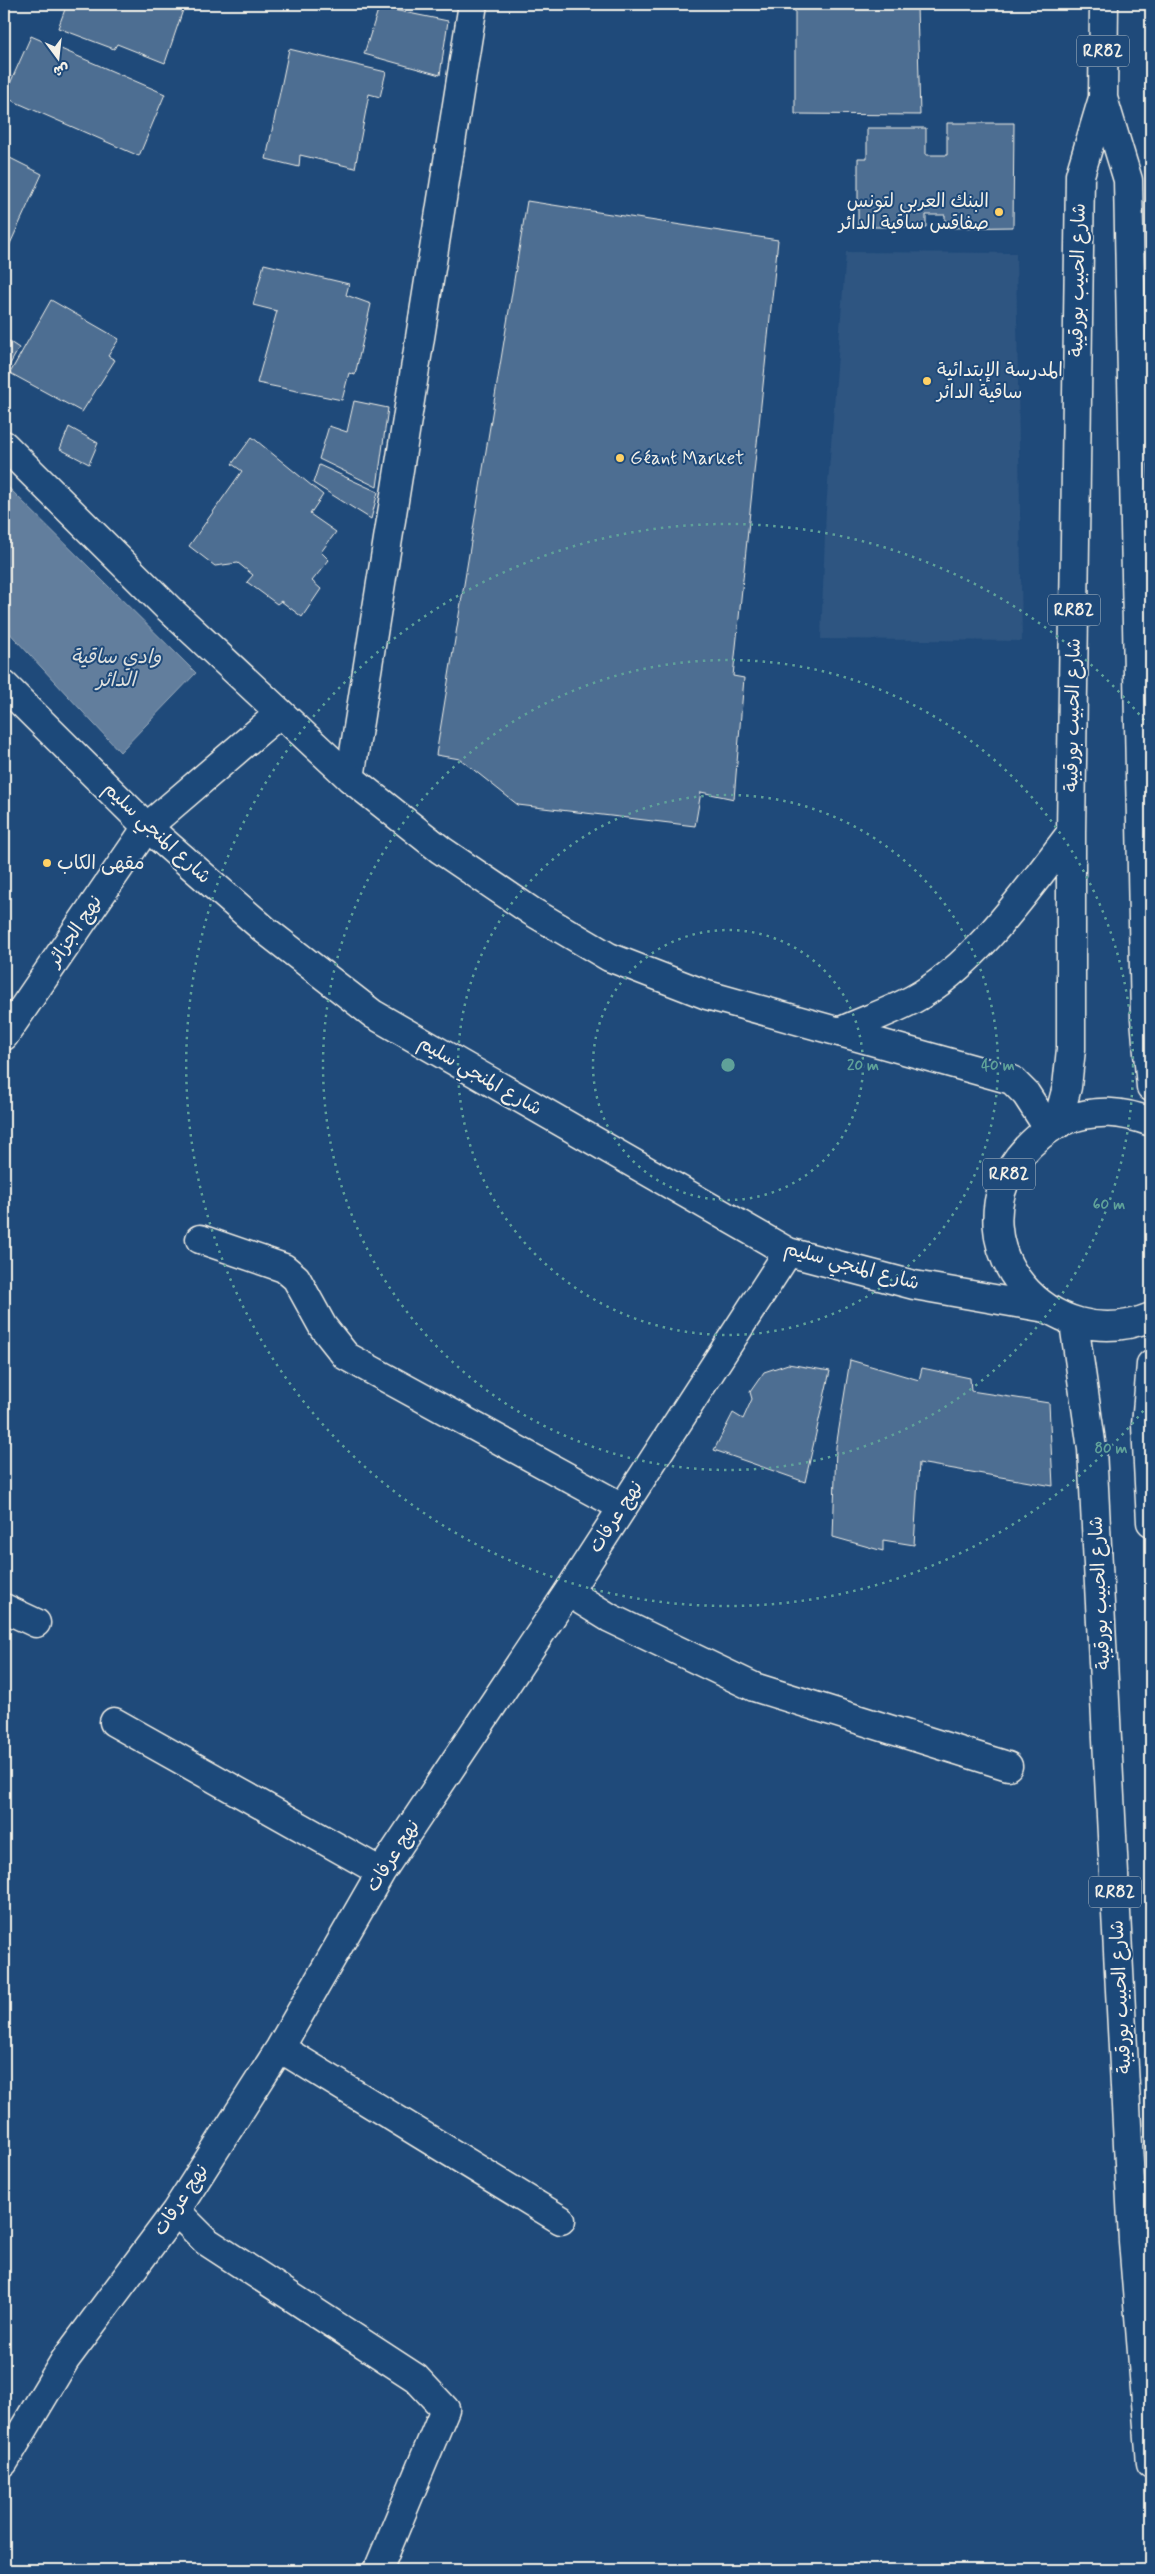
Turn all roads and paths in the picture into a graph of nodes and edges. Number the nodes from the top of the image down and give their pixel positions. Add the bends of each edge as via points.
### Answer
1 (474, 4) edge
2 (1104, 4) edge
3 (1103, 98) junction
4 (4, 445) edge
5 (4, 684) edge
6 (280, 713) junction
7 (350, 778) junction
8 (147, 827) junction
9 (1071, 833) junction
10 (839, 1032) junction
11 (4, 1036) edge
12 (1151, 1087) edge
13 (1151, 1122) edge
14 (1053, 1126) junction
15 (200, 1239) dead end
16 (788, 1252) junction
17 (1046, 1308) junction
18 (1151, 1317) edge
19 (1074, 1322) junction
20 (1151, 1364) edge
21 (622, 1506) junction
22 (1151, 1522) edge
23 (568, 1592) junction
24 (4, 1608) edge
25 (36, 1623) dead end
26 (114, 1722) dead end
27 (1008, 1766) dead end
28 (381, 1872) junction
29 (280, 2048) junction
30 (176, 2211) junction
31 (561, 2220) dead end
32 (1142, 2243) edge
33 (4, 2462) edge
34 (1151, 2463) edge
35 (378, 2570) edge

1 - 7 main road
2 - 3 main road, شارع الحبيب بورقيبة / RR82
3 - 9 main road, شارع الحبيب بورقيبة / RR82 via 1080,175
3 - 12 main road, شارع الحبيب بورقيبة / RR82 via 1128,180 1145,1019
4 - 6 main road via 168,608
5 - 8 main road, شارع المنجي سليم
6 - 7 main road
6 - 8 main road, نهج الجزائر
7 - 10 main road via 441,850 531,911 609,957 707,996
8 - 11 main road, نهج الجزائر
8 - 16 main road, شارع المنجي سليم via 265,930 373,1014
9 - 10 main road via 1017,904 950,972 913,1000
9 - 14 main road, شارع الحبيب بورقيبة / RR82 via 1072,1049 1067,1087
10 - 14 main road via 1012,1080
13 - 14 main road, RR82 via 1107,1111 1081,1115
14 - 17 main road, RR82 via 1028,1146 1012,1167 1002,1191 999,1218 1001,1244 1011,1269 1025,1291
15 - 21 main road via 284,1268 296,1278 323,1327 346,1356
16 - 17 main road, شارع المنجي سليم via 914,1285
16 - 21 main road, نهج عرفات
17 - 19 main road, RR82
18 - 19 main road, RR82 via 1118,1327
19 - 32 main road, شارع الحبيب بورقيبة / RR82 via 1092,1449
20 - 22 main road via 1146,1425
21 - 23 main road, نهج عرفات
23 - 27 main road via 610,1618 754,1687
23 - 28 main road, نهج عرفات
24 - 25 main road
26 - 28 main road
28 - 29 main road, نهج عرفات
29 - 30 main road, نهج عرفات
29 - 31 main road
30 - 33 main road, نهج عرفات via 65,2360
30 - 35 main road via 206,2241 416,2378 445,2409
32 - 34 main road, شارع الحبيب بورقيبة / RR82

